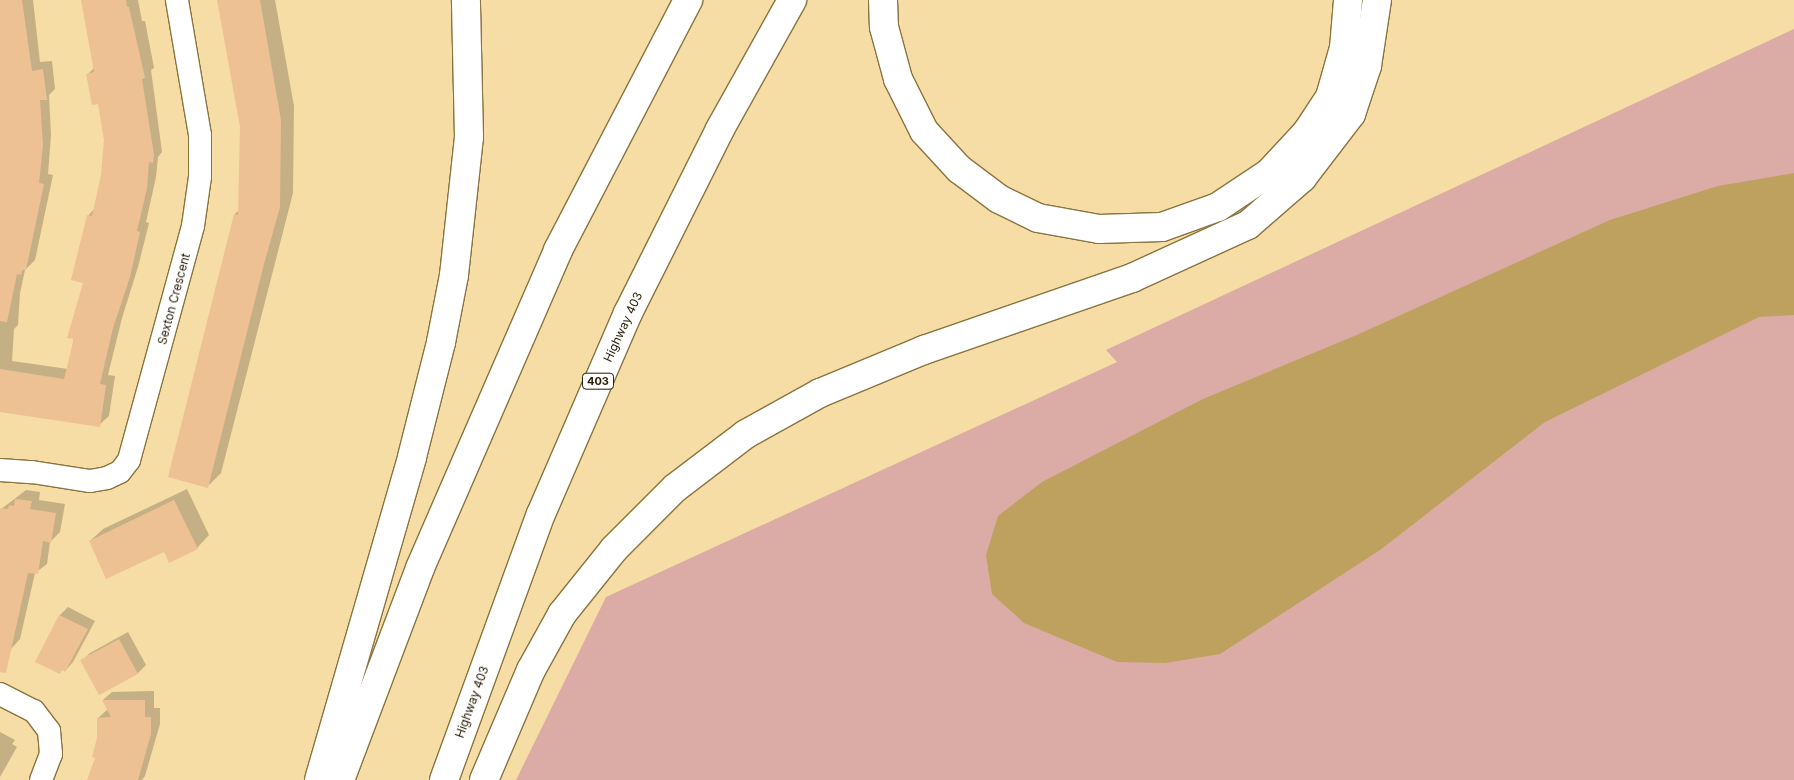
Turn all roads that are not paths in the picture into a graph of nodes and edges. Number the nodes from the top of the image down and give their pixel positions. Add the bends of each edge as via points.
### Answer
1 (177, 0) edge
2 (466, 0) edge
3 (688, 0) edge
4 (792, 0) edge
5 (884, 0) edge
6 (1348, 0) edge
7 (1377, 0) edge
8 (0, 470) edge
9 (0, 694) edge
10 (41, 780) edge
11 (319, 780) edge
12 (340, 780) edge
13 (444, 780) edge
14 (484, 780) edge

1 - 8 street, Sexton Crescent via 200,134 200,177 193,226 132,453 120,472 90,482
2 - 11 highway via 469,136 452,284 412,457
3 - 12 highway via 558,250 420,568
4 - 13 highway, Highway 403 / 403 via 720,129 628,313 541,514
5 - 6 highway via 884,26 898,79 924,131 959,168 999,199 1038,218 1099,229 1162,227 1218,207 1269,173 1307,132 1330,97 1344,48
7 - 14 highway via 1367,66 1351,114 1302,178 1248,225 1132,278 924,350 820,393 746,434 675,488 614,549 562,614 531,670
9 - 10 street via 34,711 48,731 52,754

